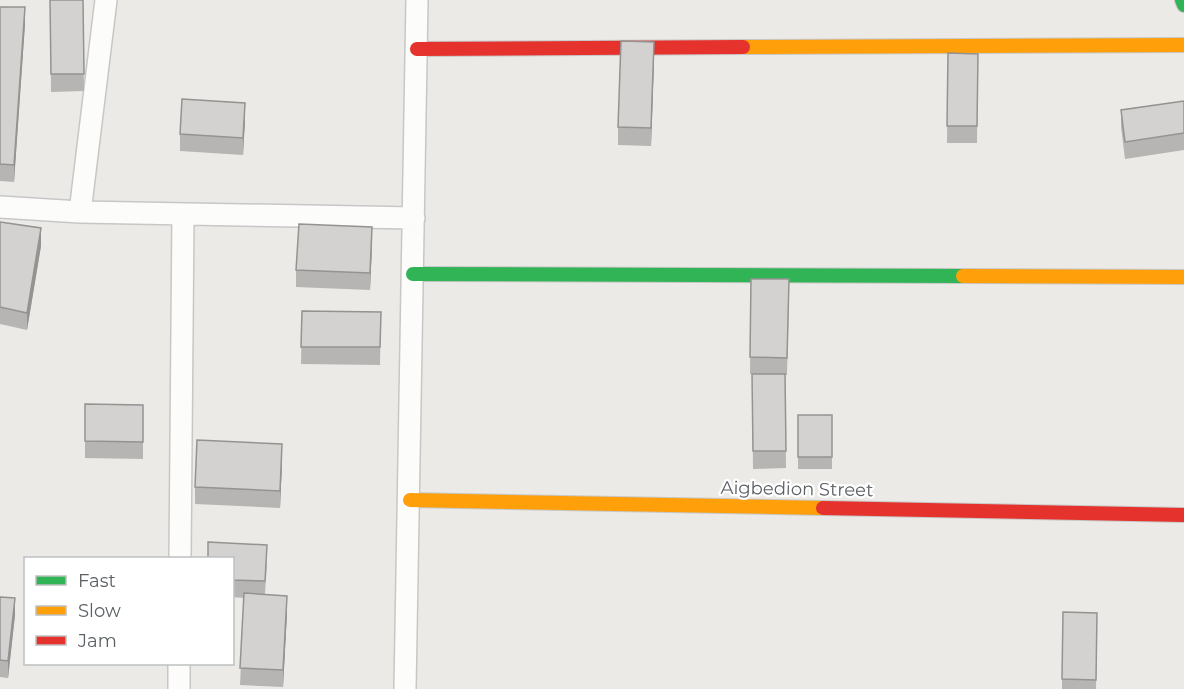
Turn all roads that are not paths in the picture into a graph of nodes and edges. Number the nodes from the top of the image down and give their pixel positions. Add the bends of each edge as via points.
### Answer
1 (106, 0) edge
2 (416, 0) edge
3 (1182, 0) edge
4 (1184, 5) edge
5 (1184, 45) edge
6 (417, 49) junction
7 (0, 207) edge
8 (80, 212) junction
9 (183, 214) junction
10 (414, 218) junction
11 (413, 274) junction
12 (1184, 277) edge
13 (410, 500) junction
14 (1184, 515) edge
15 (180, 557) edge
16 (179, 665) edge
17 (179, 689) edge
18 (405, 689) edge

1 - 8 street
2 - 6 street
3 - 4 street
5 - 6 street
6 - 10 street
7 - 8 street
8 - 9 street
9 - 10 street
9 - 15 street
10 - 11 street
11 - 12 street
11 - 13 street
13 - 14 street, Aigbedion Street
13 - 18 street
16 - 17 street

